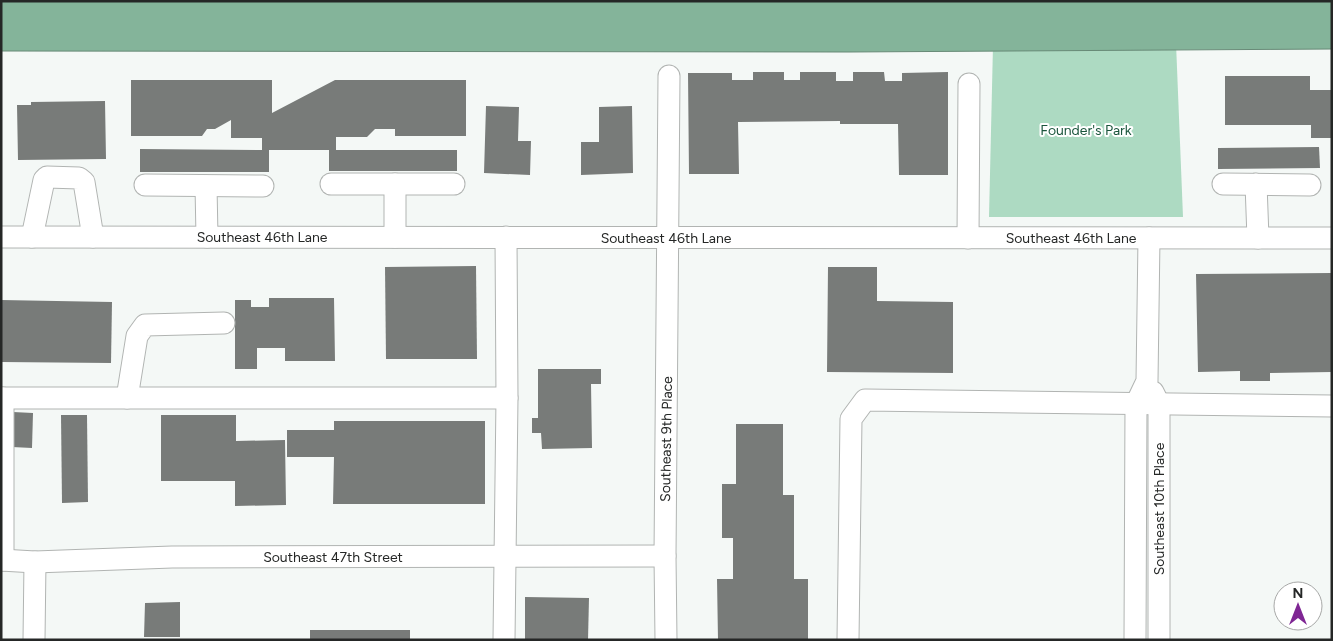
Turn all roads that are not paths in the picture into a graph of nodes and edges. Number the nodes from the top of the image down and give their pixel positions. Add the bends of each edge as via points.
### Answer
1 (669, 76) dead end
2 (969, 84) dead end
3 (331, 184) dead end
4 (395, 184) junction
5 (454, 184) dead end
6 (1223, 184) dead end
7 (1256, 184) junction
8 (145, 185) dead end
9 (1310, 185) dead end
10 (206, 186) junction
11 (263, 186) dead end
12 (1, 237) edge
13 (32, 237) junction
14 (94, 237) junction
15 (208, 237) junction
16 (395, 237) junction
17 (506, 237) junction
18 (667, 238) junction
19 (968, 238) junction
20 (1149, 238) junction
21 (1258, 238) junction
22 (1332, 238) edge
23 (224, 323) dead end
24 (1147, 381) junction
25 (2, 398) edge
26 (127, 398) junction
27 (507, 398) junction
28 (1136, 404) junction
29 (1159, 404) junction
30 (1332, 406) edge
31 (1135, 520) junction
32 (1160, 520) junction
33 (505, 556) junction
34 (665, 556) junction
35 (2, 560) edge
36 (35, 562) junction
37 (1159, 572) junction
38 (1135, 573) junction
39 (34, 640) edge
40 (504, 640) edge
41 (666, 640) edge
42 (848, 640) edge
43 (1135, 640) edge
44 (1159, 640) edge

1 - 18 street, Southeast 9th Place
2 - 19 street
3 - 4 street
4 - 5 street
4 - 16 street
6 - 7 street
7 - 9 street
7 - 21 street
8 - 10 street
10 - 11 street
10 - 15 street
12 - 13 street, Southeast 46th Lane
13 - 14 street, Southeast 46th Lane
13 - 14 street via 47,177 80,178 84,182
14 - 15 street, Southeast 46th Lane
15 - 16 street, Southeast 46th Lane
16 - 17 street, Southeast 46th Lane
17 - 18 street, Southeast 46th Lane
17 - 27 street
18 - 19 street, Southeast 46th Lane
18 - 34 street, Southeast 9th Place
19 - 20 street, Southeast 46th Lane
20 - 21 street, Southeast 46th Lane
20 - 24 street, Southeast 10th Place
21 - 22 street, Southeast 46th Lane
23 - 26 street via 145,325 137,336
24 - 28 street, Southeast 10th Place
24 - 29 street, Southeast 10th Place
25 - 26 street
25 - 35 street
26 - 27 street
27 - 33 street
28 - 29 street
28 - 31 street, Southeast 10th Place
28 - 42 street via 864,400 851,419
29 - 30 street
29 - 32 street, Southeast 10th Place
31 - 32 street
31 - 38 street, Southeast 10th Place
32 - 37 street, Southeast 10th Place
33 - 34 street, Southeast 47th Street
33 - 36 street, Southeast 47th Street via 172,557
33 - 40 street
34 - 41 street, Southeast 9th Place
35 - 36 street, Southeast 47th Street
36 - 39 street
37 - 38 street
37 - 44 street, Southeast 10th Place
38 - 43 street, Southeast 10th Place

